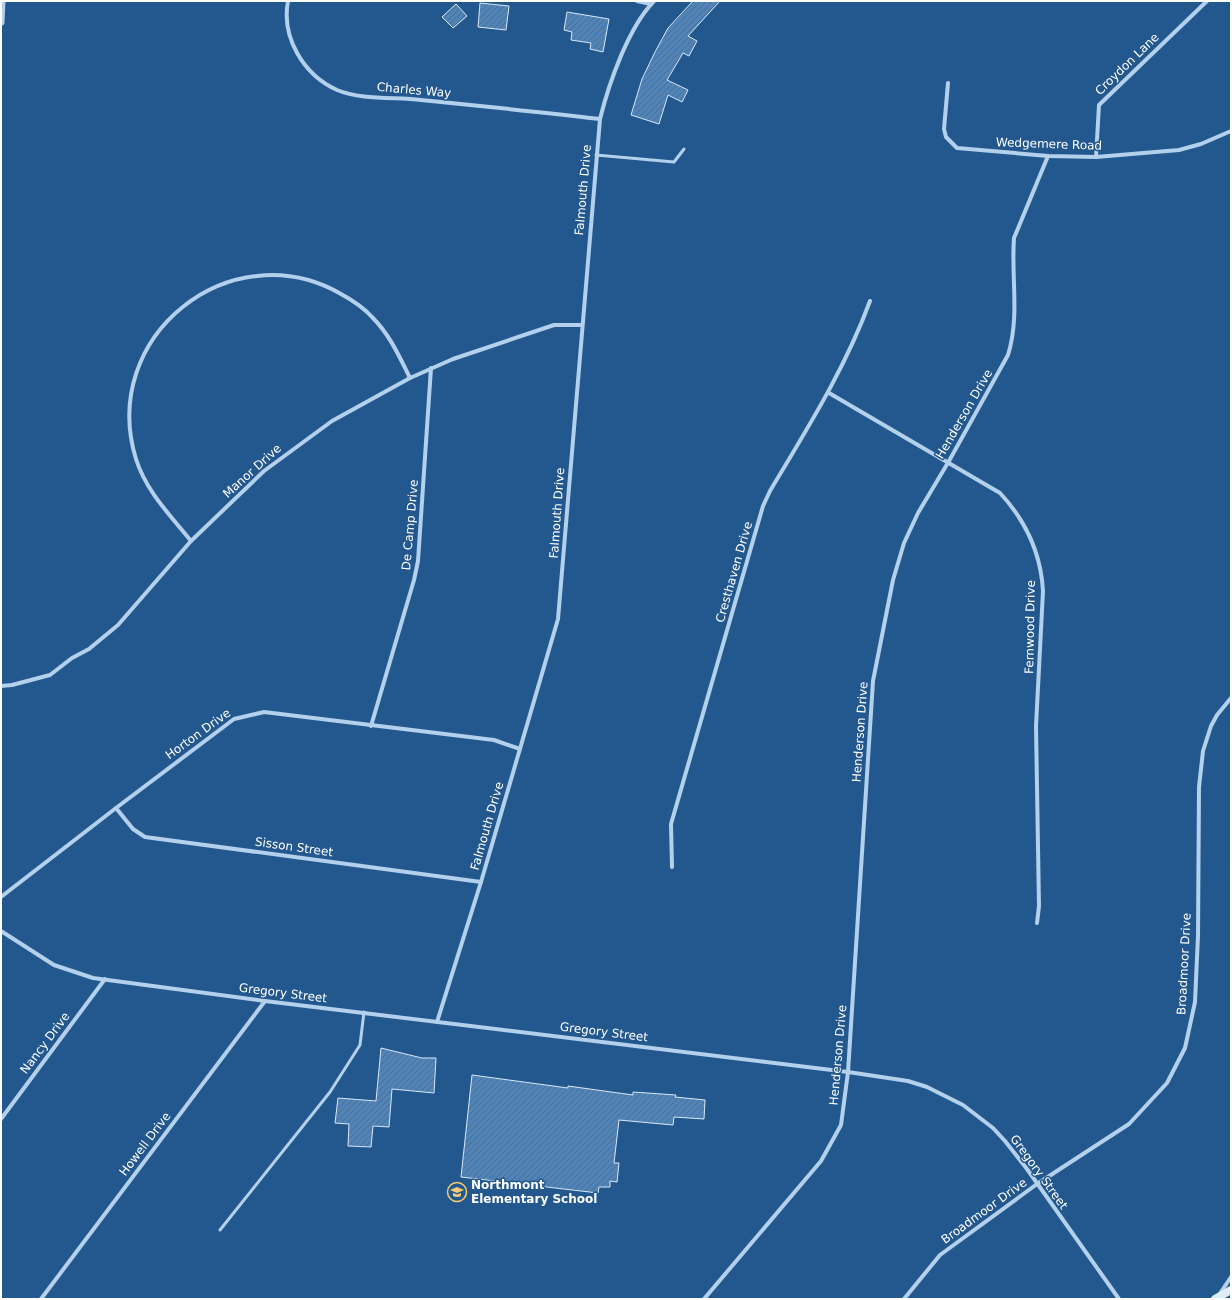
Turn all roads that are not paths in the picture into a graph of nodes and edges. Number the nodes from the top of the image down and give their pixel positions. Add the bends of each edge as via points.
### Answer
1 (2, 1) edge
2 (288, 1) edge
3 (637, 1) edge
4 (1207, 1) edge
5 (652, 2) edge
6 (2, 10) edge
7 (1, 22) edge
8 (948, 83) dead end
9 (600, 118) junction
10 (1231, 131) edge
11 (684, 149) dead end
12 (596, 155) junction
13 (1048, 156) junction
14 (1096, 157) junction
15 (870, 301) dead end
16 (581, 325) junction
17 (431, 368) junction
18 (410, 378) junction
19 (829, 393) junction
20 (949, 461) junction
21 (191, 541) junction
22 (1, 686) edge
23 (1231, 698) edge
24 (371, 726) junction
25 (520, 750) junction
26 (116, 808) junction
27 (672, 867) dead end
28 (481, 882) junction
29 (1, 897) edge
30 (1037, 923) dead end
31 (1, 931) edge
32 (105, 979) junction
33 (265, 1001) junction
34 (364, 1012) junction
35 (437, 1022) junction
36 (848, 1072) junction
37 (1, 1119) edge
38 (1037, 1184) junction
39 (220, 1230) dead end
40 (1231, 1277) edge
41 (1231, 1290) edge
42 (1216, 1298) edge
43 (41, 1299) edge
44 (704, 1299) edge
45 (904, 1299) edge
46 (1120, 1299) edge

1 - 6 street
2 - 9 street, Charles Way via 290,36 300,59 317,78 339,90 371,97
3 - 5 street
4 - 14 street, Croydon Lane via 1099,105
5 - 9 street, Falmouth Drive via 632,32 608,89
6 - 7 street
8 - 13 street, Wedgemere Road via 944,129 946,137 957,148
9 - 12 street, Falmouth Drive
10 - 14 street, Wedgemere Road via 1179,150
11 - 12 lane via 674,162
12 - 16 street, Falmouth Drive
13 - 14 street, Wedgemere Road
13 - 20 street, Henderson Drive via 1014,238 1015,318 1010,348 1002,368
15 - 19 street, Cresthaven Drive
16 - 17 street, Manor Drive via 554,325 482,348
16 - 25 street, Falmouth Drive via 558,619
17 - 18 street, Manor Drive
17 - 24 street, De Camp Drive via 418,561
18 - 21 street, Manor Drive via 332,421 291,450 264,471
18 - 21 street via 392,342 373,317 348,297 320,283 289,276 248,277 226,282 184,304 162,326 140,363 131,397 130,428 136,458 147,484
19 - 20 street, Fernwood Drive
19 - 27 street, Cresthaven Drive via 763,506 672,824
20 - 30 street, Fernwood Drive via 1000,493 1010,504 1032,543 1041,575 1041,652 1036,726 1039,906
20 - 36 street, Henderson Drive via 918,513 904,543 873,681
21 - 22 street, Manor Drive via 118,625 89,649 50,675
23 - 38 street, Broadmoor Drive via 1211,726 1200,770 1195,1002 1184,1048 1167,1083 1129,1124
24 - 25 street, Horton Drive via 494,740
24 - 26 street, Horton Drive via 264,712 244,715 234,719
25 - 28 street, Falmouth Drive
26 - 28 street, Sisson Street via 133,829 145,837
26 - 29 street, Horton Drive
28 - 35 street, Falmouth Drive
31 - 32 street, Gregory Street via 54,965 81,975
32 - 33 street, Gregory Street
32 - 37 street, Nancy Drive
33 - 34 street, Gregory Street
33 - 43 street, Howell Drive
34 - 35 street, Gregory Street
34 - 39 lane via 360,1045 330,1092
35 - 36 street, Gregory Street
36 - 38 street, Gregory Street via 908,1081 963,1105 993,1128
36 - 44 street, Henderson Drive via 841,1124 821,1161
38 - 45 street, Broadmoor Drive via 940,1255
38 - 46 street, Gregory Street
40 - 42 street
41 - 42 main road

